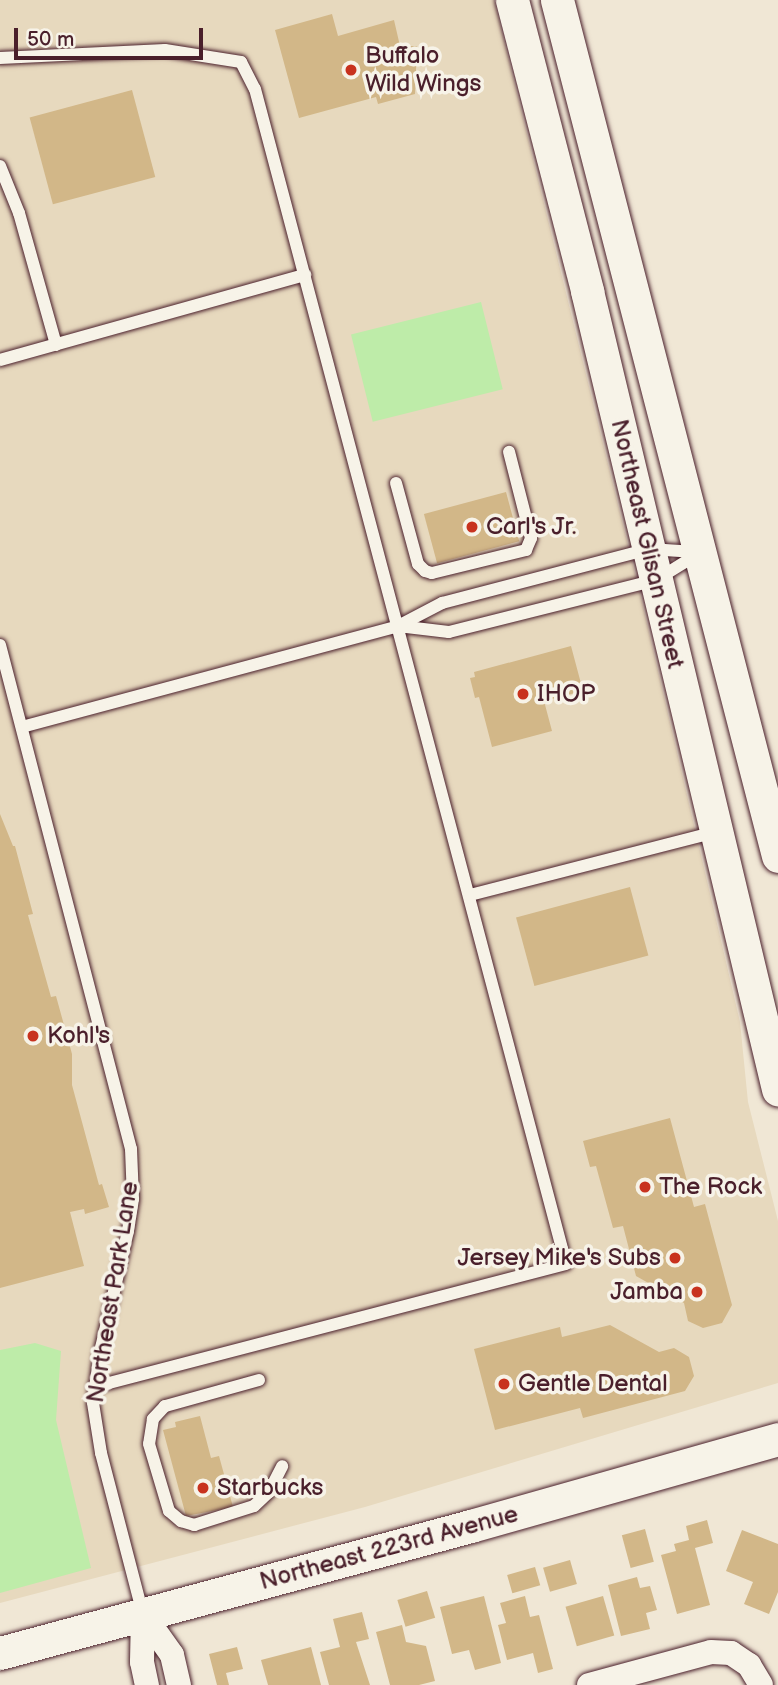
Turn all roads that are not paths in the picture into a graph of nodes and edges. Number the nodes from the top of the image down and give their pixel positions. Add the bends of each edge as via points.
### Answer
1 (512, 0) edge
2 (557, 0) edge
3 (0, 58) edge
4 (0, 166) edge
5 (304, 275) junction
6 (57, 345) junction
7 (0, 360) edge
8 (509, 452) dead end
9 (396, 483) dead end
10 (649, 549) junction
11 (699, 552) junction
12 (656, 580) junction
13 (398, 626) junction
14 (0, 645) edge
15 (22, 727) junction
16 (716, 832) junction
17 (778, 856) edge
18 (470, 895) junction
19 (778, 1089) edge
20 (259, 1380) dead end
21 (94, 1387) junction
22 (778, 1439) edge
23 (282, 1466) dead end
24 (144, 1614) junction
25 (0, 1653) edge
26 (148, 1685) edge
27 (179, 1685) edge
28 (589, 1685) edge
29 (761, 1685) edge

1 - 10 main road, Northeast Glisan Street
2 - 11 main road, Northeast Glisan Street
3 - 5 lane via 166,50 241,62 255,89
4 - 6 lane via 19,213
5 - 6 lane
5 - 13 lane
6 - 7 lane
8 - 9 lane via 531,538 526,550 425,571 418,564
10 - 11 lane
10 - 12 main road, Northeast Glisan Street
10 - 13 lane via 442,603
11 - 12 lane
11 - 17 main road, Northeast Glisan Street
12 - 13 lane via 449,632
12 - 16 main road, Northeast Glisan Street
13 - 15 lane
13 - 18 lane
14 - 15 lane, Northeast Park Lane
15 - 21 lane, Northeast Park Lane via 131,1149 128,1231
16 - 18 lane
16 - 19 main road, Northeast Glisan Street
18 - 21 lane via 566,1264
20 - 23 lane via 165,1406 153,1419 149,1444 169,1511 194,1525 254,1506 269,1492
21 - 24 lane, Northeast Park Lane via 96,1432
22 - 24 main road, Northeast 223rd Avenue
24 - 25 main road, Northeast 223rd Avenue
24 - 26 street, Northeast Park Lane via 142,1662
24 - 27 street, Northeast Park Lane via 172,1656
28 - 29 street via 711,1652 731,1653 749,1665

